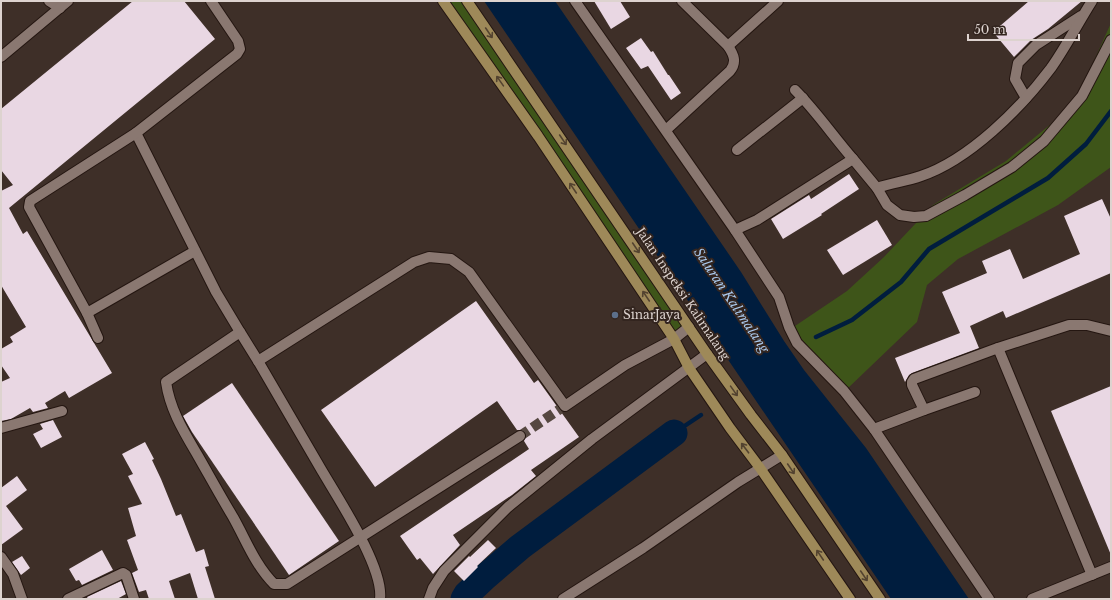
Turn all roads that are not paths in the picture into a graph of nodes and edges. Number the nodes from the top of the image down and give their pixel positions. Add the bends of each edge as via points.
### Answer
1 (49, 1) edge
2 (211, 1) edge
3 (443, 1) edge
4 (467, 1) edge
5 (575, 1) edge
6 (682, 1) edge
7 (778, 1) edge
8 (1092, 1) edge
9 (64, 4) edge
10 (1084, 14) junction
11 (1111, 40) edge
12 (728, 46) junction
13 (1, 57) edge
14 (794, 90) dead end
15 (803, 98) junction
16 (1026, 98) junction
17 (551, 123) junction
18 (666, 130) junction
19 (136, 133) junction
20 (538, 136) junction
21 (737, 150) dead end
22 (853, 159) junction
23 (877, 188) junction
24 (735, 230) junction
25 (195, 251) junction
26 (87, 313) junction
27 (689, 327) junction
28 (1111, 331) edge
29 (240, 332) junction
30 (98, 338) dead end
31 (674, 338) junction
32 (998, 348) junction
33 (707, 354) junction
34 (258, 361) junction
35 (689, 368) junction
36 (975, 392) dead end
37 (924, 410) junction
38 (62, 411) dead end
39 (1, 428) edge
40 (874, 429) junction
41 (520, 436) tunnel mouth
42 (782, 455) junction
43 (760, 468) junction
44 (360, 537) junction
45 (1, 557) edge
46 (1111, 567) edge
47 (1092, 575) junction
48 (22, 599) edge
49 (68, 599) edge
50 (134, 599) edge
51 (380, 599) edge
52 (428, 599) edge
53 (563, 599) edge
54 (850, 599) edge
55 (880, 599) edge
56 (989, 599) edge
57 (1032, 599) edge

1 - 9 street
2 - 19 street via 238,41 240,49 237,54
20 -> 3 main road
4 -> 17 main road, Jalan Inspeksi Kalimalang
5 - 18 street
6 - 12 street
7 - 12 street
8 - 10 street
9 - 13 street
10 - 16 street via 1051,68
10 - 16 street via 1036,45 1018,63 1015,79
11 - 23 street via 1082,96 1044,141 1006,171 926,216 900,215 887,205
12 - 18 street via 734,66
14 - 15 street
15 - 21 street
15 - 22 street
16 - 23 street via 976,145 948,163 922,176
17 - 20 main road
17 -> 27 main road, Jalan Inspeksi Kalimalang
18 - 24 street
19 - 25 street
19 - 26 street via 32,199 29,204
31 -> 20 main road
22 - 23 street
22 - 24 street via 757,220
24 - 40 street via 779,297 797,343 844,391
25 - 26 street
25 - 29 street
26 - 30 street
27 - 31 street
27 - 33 main road, Jalan Inspeksi Kalimalang
28 - 32 street via 1087,325 1069,325
29 - 34 street
29 - 44 street via 166,382 177,420 256,563 274,584 287,584
31 - 34 street via 625,365 563,407 469,272 450,259 429,257 414,262
31 - 35 main road
32 - 37 street via 914,379 912,385
32 - 47 street
33 - 35 street
33 -> 42 main road, Jalan Inspeksi Kalimalang
34 - 44 street
43 -> 35 main road
35 - 52 street via 592,439 508,507 444,571
36 - 37 street
37 - 40 street
38 - 39 street
40 - 56 street
41 - 44 street
42 - 43 street
42 -> 55 main road, Jalan Inspeksi Kalimalang
43 - 53 street
54 -> 43 main road
44 - 51 street via 376,573 381,592
45 - 48 street via 13,574
46 - 47 street
47 - 57 street
49 - 50 street via 123,573

